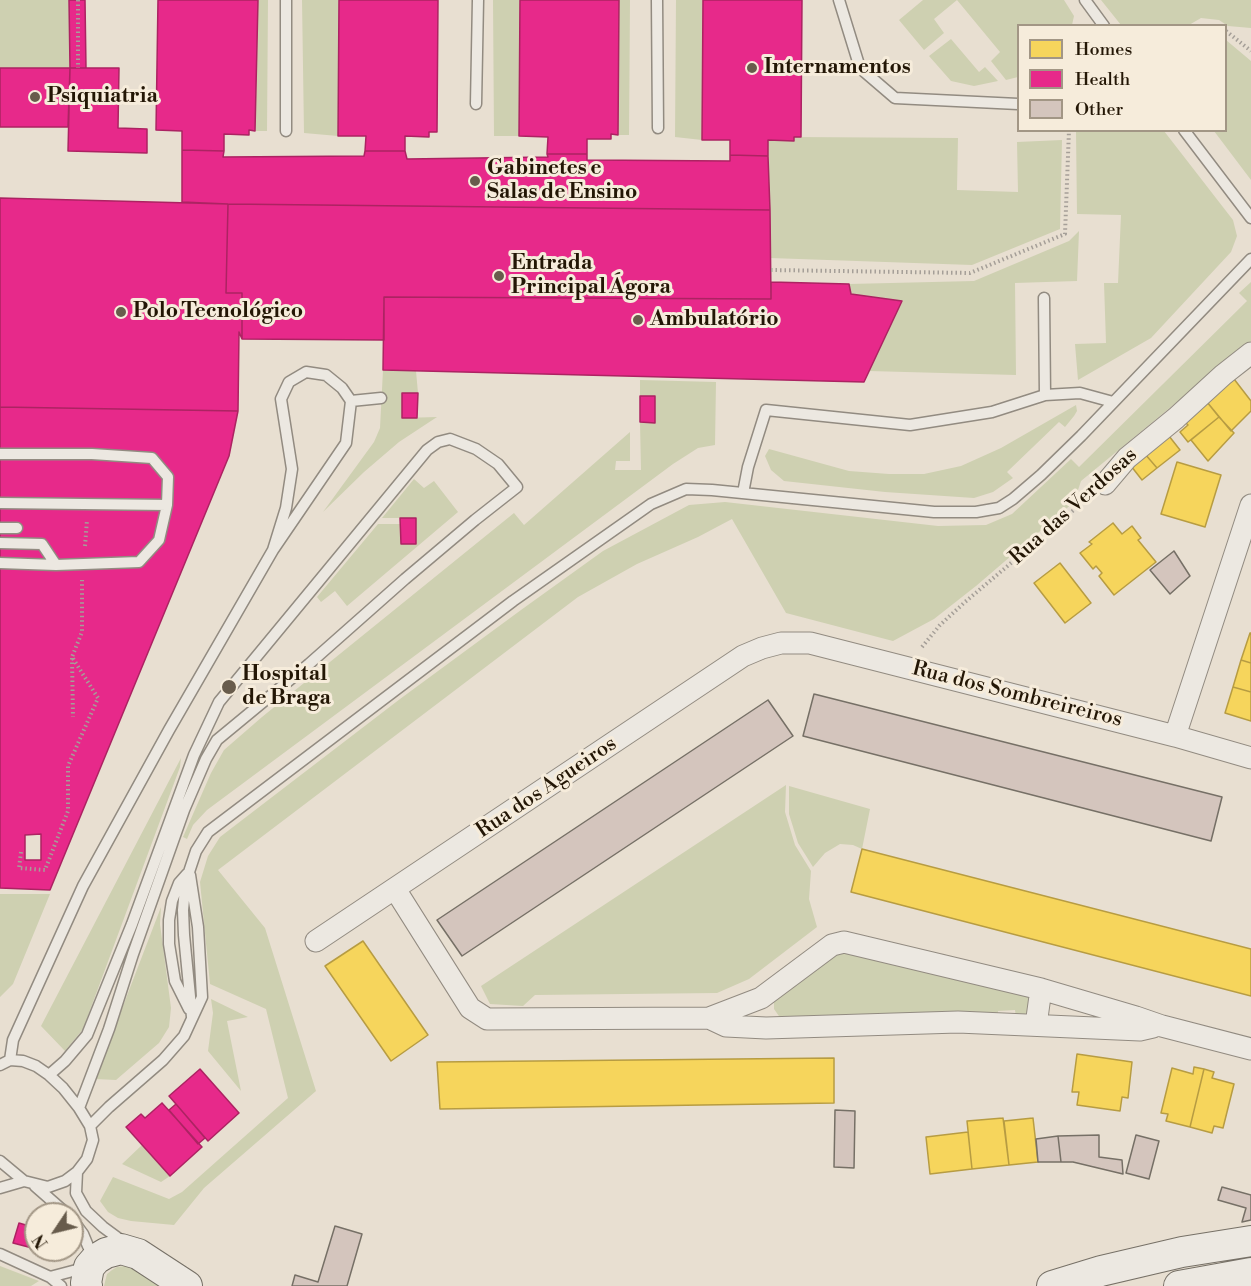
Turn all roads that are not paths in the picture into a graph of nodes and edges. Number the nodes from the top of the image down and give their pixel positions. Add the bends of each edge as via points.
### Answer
1 (286, 0) edge
2 (478, 0) edge
3 (657, 0) edge
4 (839, 0) edge
5 (1085, 0) edge
6 (1103, 24) edge
7 (476, 104) dead end
8 (1017, 104) edge
9 (658, 128) dead end
10 (286, 131) dead end
11 (1186, 132) edge
12 (1251, 218) edge
13 (1251, 259) edge
14 (1044, 298) dead end
15 (1251, 353) edge
16 (1045, 395) junction
17 (381, 398) dead end
18 (351, 401) junction
19 (1113, 402) junction
20 (0, 454) edge
21 (1105, 484) road end
22 (742, 493) junction
23 (0, 503) edge
24 (167, 505) junction
25 (1251, 505) edge
26 (0, 528) edge
27 (17, 528) dead end
28 (0, 543) edge
29 (273, 550) junction
30 (0, 563) edge
31 (56, 564) junction
32 (781, 643) joint
33 (1175, 736) junction
34 (1251, 758) edge
35 (189, 872) junction
36 (395, 889) junction
37 (316, 940) dead end
38 (1041, 989) junction
39 (761, 998) junction
40 (192, 1017) junction
41 (709, 1018) junction
42 (1036, 1025) junction
43 (1162, 1026) junction
44 (766, 1028) junction
45 (1251, 1049) edge
46 (5, 1063) edge
47 (49, 1075) junction
48 (79, 1108) junction
49 (90, 1126) junction
50 (0, 1161) edge
51 (77, 1172) junction
52 (28, 1182) junction
53 (0, 1188) edge
54 (52, 1202) edge
55 (84, 1236) edge
56 (1251, 1240) edge
57 (0, 1254) edge
58 (138, 1254) junction
59 (91, 1271) edge
60 (1251, 1273) edge
61 (50, 1277) junction
62 (61, 1286) edge
63 (187, 1286) edge
64 (1052, 1286) edge
65 (1179, 1286) edge

1 - 10 lane
2 - 7 lane
3 - 9 lane
4 - 8 lane via 860,68 895,98
5 - 6 lane
11 - 12 lane
13 - 19 lane
14 - 16 lane
15 - 21 street, Rua das Verdosas via 1127,458
16 - 19 lane via 1080,393
16 - 22 lane via 992,412 910,425 766,410
17 - 18 lane
18 - 29 lane via 345,442
18 - 29 lane via 326,375 306,372 289,382 281,399 292,469 286,508
19 - 22 lane via 1041,475 999,508 934,512
20 - 24 lane via 152,458 168,477
22 - 35 lane via 686,489 651,504 513,601 208,832
23 - 24 lane
24 - 31 lane via 159,540 139,562
25 - 33 street
26 - 27 lane
28 - 31 lane via 42,543
29 - 46 lane via 83,886
30 - 31 lane
32 - 33 street, Rua dos Sombreireiros via 810,642
32 - 36 street, Rua dos Agueiros via 743,656
33 - 34 street, Rua dos Sombreireiros
35 - 40 lane via 198,927 202,997
35 - 40 lane via 172,900 169,944 175,981
36 - 37 street, Rua dos Agueiros
36 - 41 street via 470,1008 487,1019
38 - 39 street via 844,942 832,945
38 - 42 street
38 - 43 street
39 - 41 street
39 - 44 street
40 - 49 lane via 183,1036 163,1060
41 - 44 street via 726,1026
42 - 43 street via 1140,1030
42 - 44 street via 958,1022
43 - 45 street
46 - 47 lane via 29,1064
47 - 48 lane
47 - 48 lane via 87,1035 194,755 219,702 427,450 450,439 476,449 498,464 517,487 217,741 184,810
48 - 49 lane
49 - 51 lane via 93,1140
50 - 52 lane
51 - 52 lane via 48,1187
51 - 58 lane via 76,1193 86,1211
52 - 53 lane
52 - 54 lane
55 - 59 lane
56 - 64 street via 1182,1252
57 - 61 lane
58 - 59 street via 121,1249 106,1253
58 - 63 street
59 - 61 lane
60 - 65 street
61 - 62 lane

